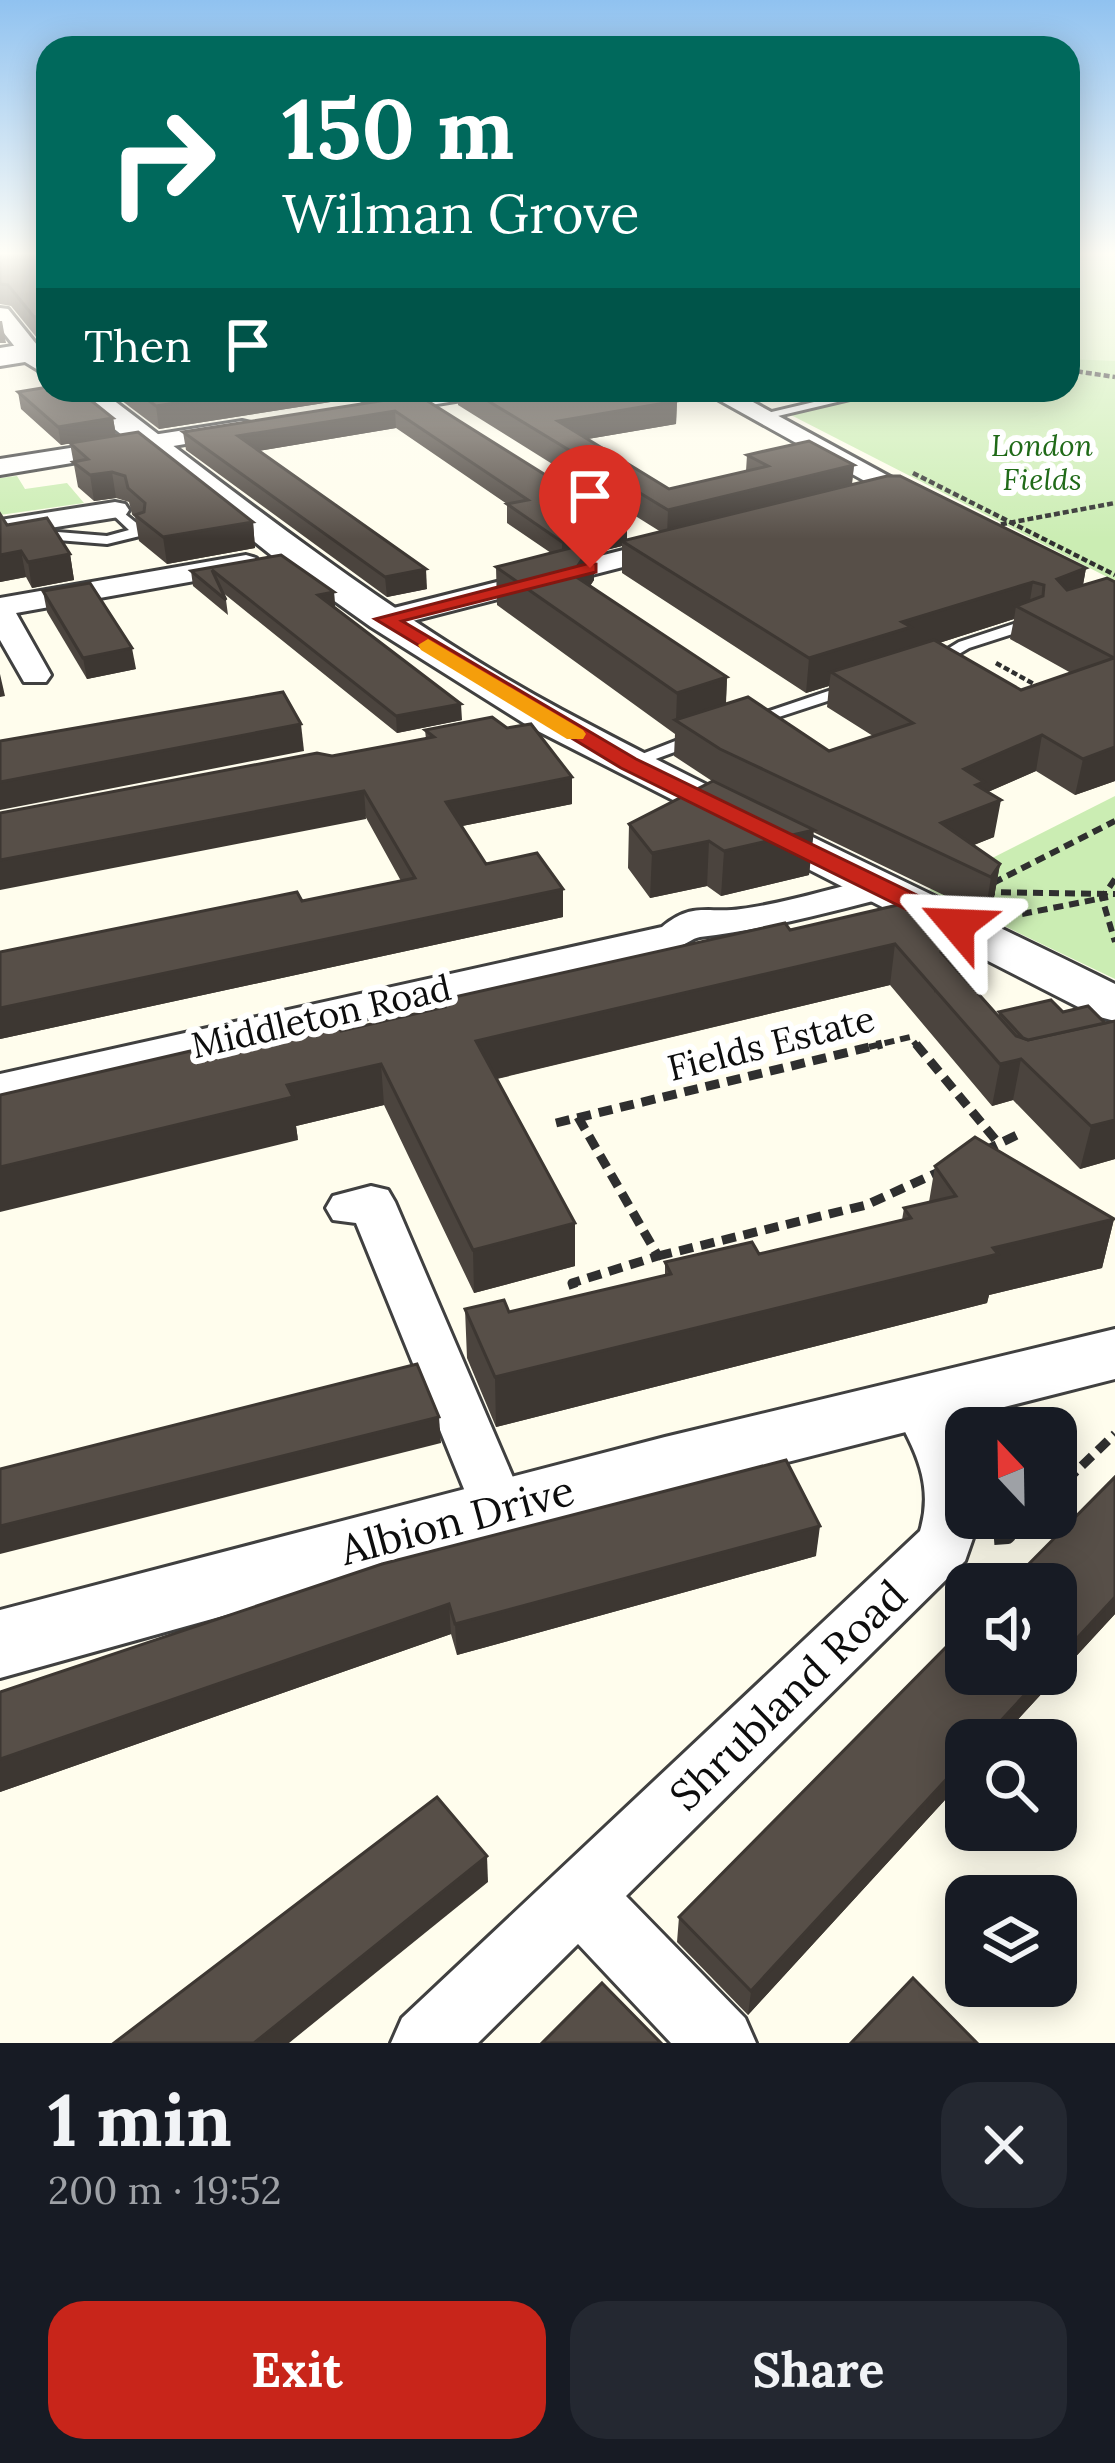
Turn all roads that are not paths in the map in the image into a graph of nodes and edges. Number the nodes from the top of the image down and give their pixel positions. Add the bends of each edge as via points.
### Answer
1 (36, 356) edge
2 (0, 357) edge
3 (97, 402) edge
4 (406, 402) edge
5 (429, 402) edge
6 (735, 402) edge
7 (826, 402) edge
8 (350, 411) edge
9 (761, 416) junction
10 (463, 424) edge
11 (263, 425) edge
12 (152, 442) junction
13 (0, 467) edge
14 (889, 485) edge
15 (115, 510) dead end
16 (623, 526) edge
17 (1, 528) edge
18 (700, 539) edge
19 (660, 549) junction
20 (294, 555) junction
21 (0, 610) edge
22 (385, 619) junction
23 (1029, 624) edge
24 (945, 659) junction
25 (923, 666) edge
26 (35, 676) dead end
27 (879, 680) edge
28 (1019, 695) edge
29 (545, 718) junction
30 (494, 731) edge
31 (628, 764) junction
32 (880, 888) junction
33 (1115, 1005) edge
34 (0, 1088) edge
35 (350, 1208) dead end
36 (1115, 1354) edge
37 (917, 1404) junction
38 (499, 1510) junction
39 (0, 1644) edge
40 (579, 1896) junction
41 (427, 2043) edge
42 (720, 2043) edge

1 - 2 street
3 - 12 street
4 - 8 street
5 - 10 street
6 - 9 street
7 - 9 lane
9 - 14 street
11 - 12 street
12 - 13 street
12 - 20 street
15 - 17 street
16 - 19 street
18 - 19 street
19 - 22 street
20 - 21 street
20 - 22 street
21 - 26 street
22 - 29 street
23 - 24 lane
24 - 25 lane
24 - 28 lane
27 - 31 lane
29 - 30 street
29 - 31 street
31 - 32 street
32 - 33 street
32 - 34 street, Middleton Road
35 - 38 street via 371,1202
36 - 37 street
37 - 38 street, Albion Drive
37 - 40 street, Shrubland Road via 952,1470 957,1508 945,1544
38 - 39 street, Albion Drive
40 - 41 street, Shrubland Road
40 - 42 street

